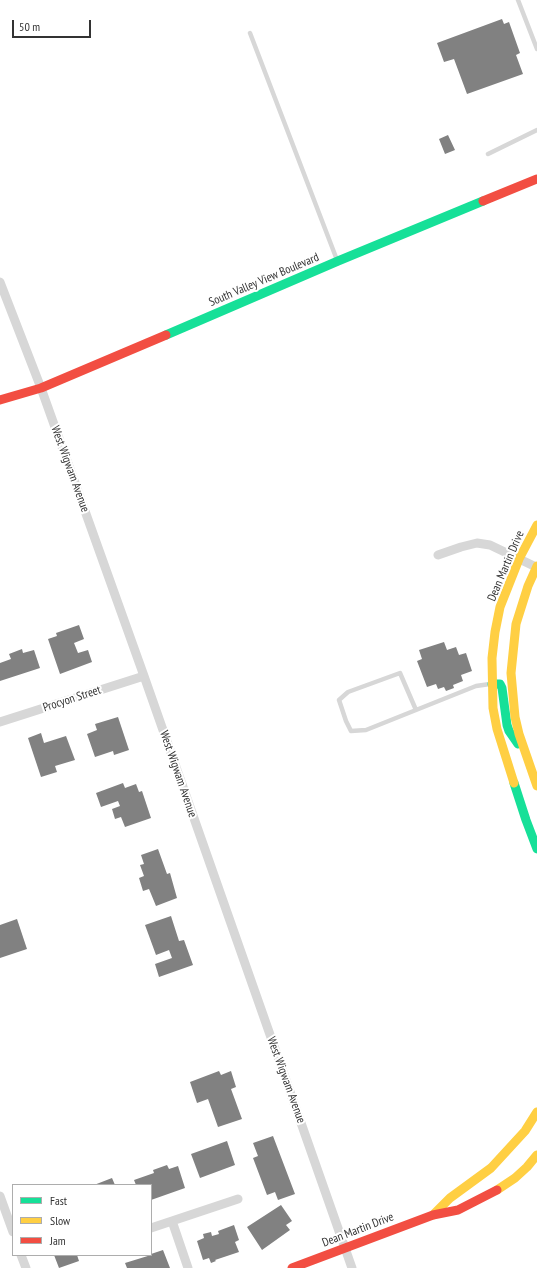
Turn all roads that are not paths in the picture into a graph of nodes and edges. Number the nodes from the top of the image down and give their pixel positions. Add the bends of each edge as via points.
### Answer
1 (518, 0) edge
2 (250, 33) dead end
3 (537, 49) edge
4 (537, 130) edge
5 (488, 154) dead end
6 (537, 179) edge
7 (338, 261) junction
8 (0, 282) edge
9 (41, 388) junction
10 (0, 400) edge
11 (537, 525) edge
12 (438, 555) dead end
13 (519, 560) junction
14 (537, 566) edge
15 (144, 676) junction
16 (492, 684) junction
17 (416, 710) junction
18 (0, 722) edge
19 (526, 756) junction
20 (529, 789) edge
21 (537, 849) edge
22 (537, 1112) edge
23 (537, 1155) edge
24 (0, 1196) edge
25 (238, 1199) dead end
26 (433, 1215) junction
27 (172, 1221) junction
28 (152, 1228) edge
29 (12, 1229) edge
30 (345, 1248) junction
31 (21, 1256) edge
32 (26, 1268) edge
33 (188, 1268) edge
34 (292, 1268) edge
35 (352, 1268) edge

1 - 3 lane
2 - 7 lane
4 - 5 lane
6 - 7 street, South Valley View Boulevard
7 - 9 street, South Valley View Boulevard
8 - 9 street, West Wigwam Avenue
9 - 10 street, South Valley View Boulevard
9 - 15 street, West Wigwam Avenue
11 - 13 street, Dean Martin Drive
12 - 13 street via 477,543 490,545
13 - 14 street
13 - 16 street, Dean Martin Drive via 508,585 498,620 492,658
14 - 19 street, Dean Martin Drive via 516,624 511,673 516,717
15 - 18 street, Procyon Street
15 - 30 street, West Wigwam Avenue
16 - 17 lane via 476,686
16 - 19 street via 500,684 502,688 507,724
16 - 20 street, Dean Martin Drive via 497,729
17 - 17 lane via 366,730 351,731 340,700 348,692 400,673
19 - 20 street, Dean Martin Drive
20 - 21 street, Dean Martin Drive
22 - 26 street, Dean Martin Drive via 525,1130 491,1168 450,1198
23 - 26 street, Dean Martin Drive via 515,1178 496,1191 458,1210
24 - 29 street
25 - 27 street
26 - 30 street, Dean Martin Drive
27 - 28 street
27 - 33 street
30 - 34 street, Dean Martin Drive
30 - 35 street, West Wigwam Avenue
31 - 32 street

